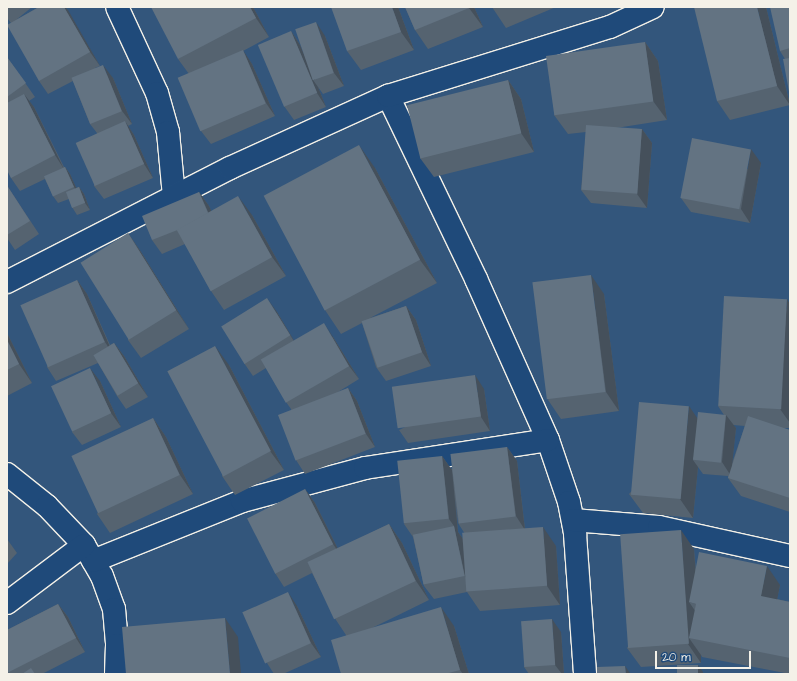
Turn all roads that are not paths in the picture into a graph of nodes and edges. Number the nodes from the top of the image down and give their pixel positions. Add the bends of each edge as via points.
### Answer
1 (117, 7) edge
2 (653, 7) edge
3 (388, 96) junction
4 (174, 196) junction
5 (7, 282) edge
6 (548, 440) junction
7 (7, 474) edge
8 (573, 520) junction
9 (89, 553) junction
10 (790, 556) edge
11 (7, 603) edge
12 (116, 674) edge
13 (585, 674) edge

1 - 4 street via 157,93 168,132
2 - 3 street via 610,27
3 - 4 street
3 - 6 street via 476,279
4 - 5 street
6 - 8 street
6 - 9 street via 365,468 242,501
7 - 9 street via 47,506
8 - 10 street via 659,527
8 - 13 street
9 - 11 street
9 - 12 street via 102,576 114,609

